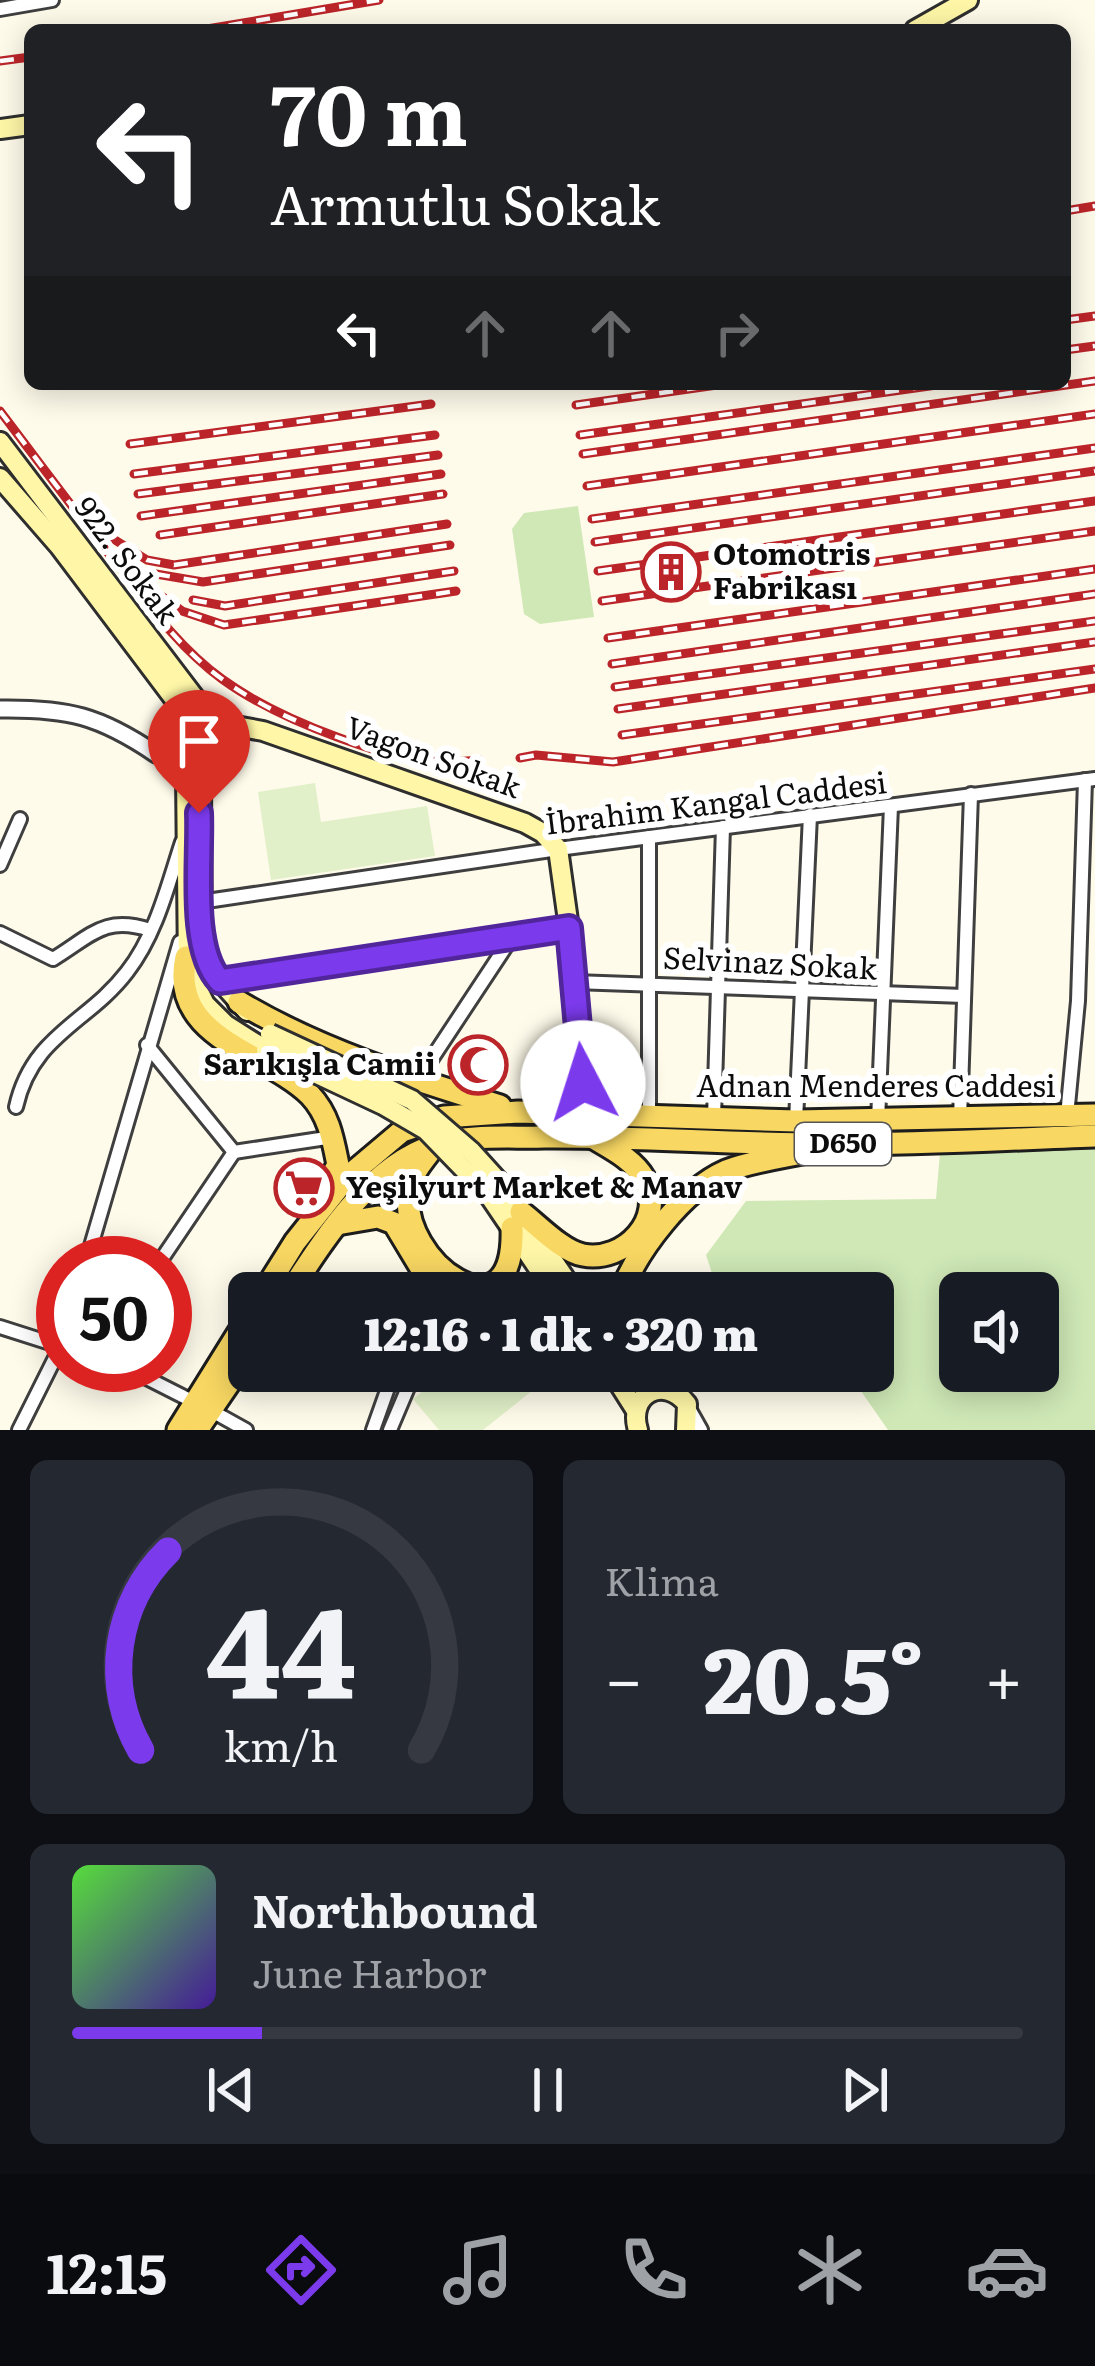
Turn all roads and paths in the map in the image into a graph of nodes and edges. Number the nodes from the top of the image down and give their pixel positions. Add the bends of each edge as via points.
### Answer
1 (52, 0) edge
2 (953, 0) edge
3 (968, 0) edge
4 (0, 9) edge
5 (924, 24) edge
6 (925, 24) edge
7 (0, 442) edge
8 (0, 478) edge
9 (0, 709) edge
10 (230, 725) junction
11 (201, 736) junction
12 (156, 754) junction
13 (186, 773) junction
14 (1090, 780) edge
15 (971, 794) junction
16 (891, 806) junction
17 (810, 815) junction
18 (20, 819) dead end
19 (723, 827) junction
20 (186, 830) junction
21 (650, 837) junction
22 (558, 849) junction
23 (0, 865) edge
24 (1088, 894) edge
25 (200, 902) junction
26 (185, 928) junction
27 (569, 928) junction
28 (150, 930) junction
29 (0, 933) edge
30 (512, 938) junction
31 (186, 957) junction
32 (220, 981) junction
33 (574, 982) junction
34 (651, 982) junction
35 (718, 988) junction
36 (804, 989) junction
37 (885, 994) junction
38 (964, 996) junction
39 (1095, 1000) edge
40 (1078, 1001) junction
41 (239, 1002) junction
42 (268, 1042) junction
43 (147, 1045) junction
44 (417, 1081) junction
45 (16, 1107) dead end
46 (518, 1112) junction
47 (1095, 1115) edge
48 (649, 1116) junction
49 (1067, 1116) junction
50 (714, 1118) junction
51 (961, 1120) junction
52 (796, 1121) junction
53 (878, 1121) junction
54 (589, 1126) junction
55 (1095, 1136) edge
56 (333, 1137) junction
57 (839, 1144) junction
58 (434, 1145) junction
59 (234, 1152) junction
60 (516, 1220) junction
61 (336, 1224) junction
62 (94, 1236) edge
63 (177, 1236) edge
64 (295, 1242) junction
65 (276, 1272) edge
66 (303, 1272) edge
67 (424, 1272) edge
68 (544, 1272) edge
69 (558, 1272) edge
70 (630, 1272) edge
71 (0, 1327) edge
72 (36, 1338) edge
73 (228, 1358) edge
74 (228, 1378) edge
75 (38, 1392) edge
76 (174, 1392) edge
77 (387, 1392) edge
78 (406, 1392) edge
79 (624, 1392) edge
80 (648, 1392) edge
81 (676, 1392) edge
82 (687, 1404) junction
83 (203, 1407) junction
84 (635, 1409) junction
85 (19, 1430) edge
86 (178, 1430) edge
87 (197, 1430) edge
88 (246, 1430) edge
89 (373, 1430) edge
90 (390, 1430) edge
91 (638, 1430) edge
92 (686, 1430) edge
93 (701, 1430) edge

1 - 4 street
2 - 5 main road
3 - 6 main road
7 - 11 main road, 922. Sokak
8 - 11 main road, 922. Sokak
9 - 12 street via 97,719
10 - 11 main road, Vagon Sokak via 218,715
10 - 11 main road via 231,741
10 - 22 main road, Vagon Sokak via 525,823
11 - 12 street
11 - 13 main road
11 - 25 main road
12 - 13 street
13 - 20 main road
14 - 15 street, İbrahim Kangal Caddesi
14 - 24 street
15 - 16 street, İbrahim Kangal Caddesi
15 - 38 street
16 - 17 street, İbrahim Kangal Caddesi
16 - 37 street
17 - 19 street, İbrahim Kangal Caddesi
17 - 36 street
18 - 23 street
19 - 21 street, İbrahim Kangal Caddesi
19 - 35 street
20 - 26 main road
20 - 28 street
21 - 22 street, İbrahim Kangal Caddesi
21 - 34 street
22 - 25 street, İbrahim Kangal Caddesi
22 - 27 main road
24 - 40 street
25 - 32 main road via 202,954
26 - 31 main road
26 - 43 street
27 - 30 street
27 - 33 main road
28 - 29 street via 118,922 53,959
28 - 45 street via 126,974 38,1053
30 - 32 street
30 - 44 street
31 - 42 main road via 205,1004 226,1025
31 - 56 main road via 180,982 199,1015 235,1050 309,1094
32 - 41 main road
33 - 34 street, Selvinaz Sokak
33 - 54 main road
34 - 35 street, Selvinaz Sokak
34 - 48 street
35 - 36 street, Selvinaz Sokak
35 - 50 street
36 - 37 street, Selvinaz Sokak
36 - 52 street
37 - 38 street, Selvinaz Sokak
37 - 53 street
38 - 51 street
39 - 40 street
40 - 49 street
41 - 42 main road
41 - 44 main road
42 - 60 main road, bridge via 426,1130 494,1188
43 - 59 street
43 - 62 street
44 - 46 main road
46 - 54 main road
46 - 64 main road via 444,1117 402,1131 345,1179
47 - 49 main road, Adnan Menderes Caddesi
48 - 50 main road, Adnan Menderes Caddesi
48 - 54 main road, Adnan Menderes Caddesi
49 - 51 main road, Adnan Menderes Caddesi
50 - 52 main road, Adnan Menderes Caddesi
51 - 53 main road, Adnan Menderes Caddesi
52 - 53 main road, Adnan Menderes Caddesi
54 - 57 main road, Adnan Menderes Caddesi / D650
54 - 58 main road, D650
54 - 60 main road via 644,1178 651,1201 645,1227 607,1257 578,1255
55 - 57 main road, Adnan Menderes Caddesi / D650
56 - 59 street
56 - 64 main road via 338,1165
57 - 70 main road via 727,1171 670,1214
58 - 60 main road via 407,1195 437,1266 460,1283 492,1285 509,1266
58 - 61 main road, D650 via 403,1161
59 - 63 street
60 - 68 main road
60 - 69 main road
61 - 66 main road, D650
61 - 67 main road via 394,1222
64 - 65 main road
71 - 72 street
73 - 83 main road
74 - 83 main road
75 - 85 street
76 - 83 street
77 - 89 street
78 - 90 street
79 - 84 main road
80 - 84 main road
81 - 82 main road
82 - 92 main road
82 - 93 street
83 - 86 main road
83 - 87 main road
83 - 88 street
84 - 91 main road

